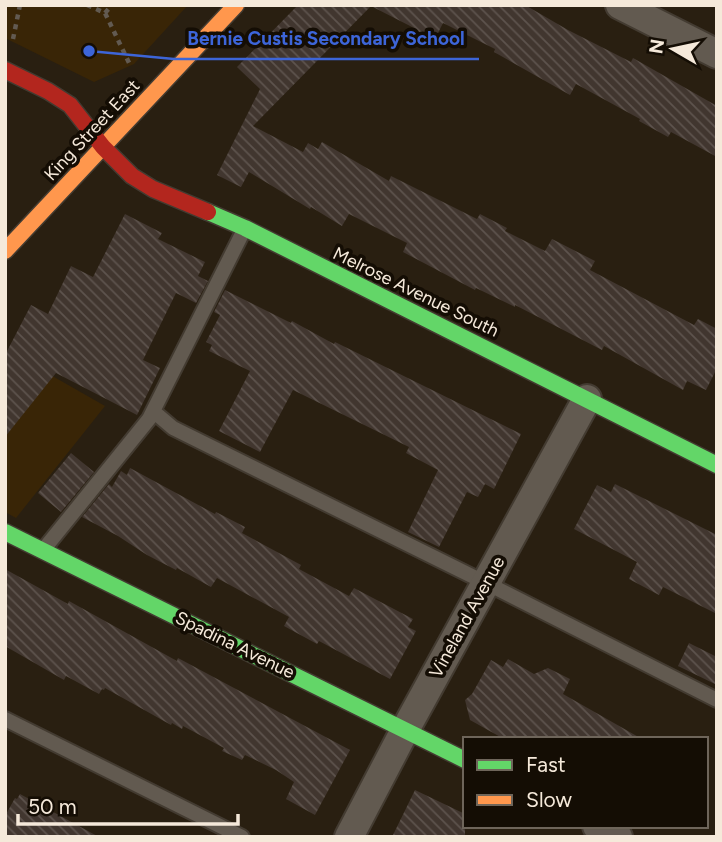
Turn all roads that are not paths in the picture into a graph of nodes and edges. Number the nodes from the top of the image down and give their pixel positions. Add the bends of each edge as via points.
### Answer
1 (236, 5) edge
2 (620, 5) edge
3 (717, 54) edge
4 (5, 70) edge
5 (103, 147) junction
6 (245, 228) junction
7 (5, 251) edge
8 (587, 399) junction
9 (153, 411) junction
10 (717, 465) edge
11 (5, 531) edge
12 (43, 550) junction
13 (486, 583) junction
14 (717, 700) edge
15 (5, 719) edge
16 (405, 730) junction
17 (463, 759) edge
18 (601, 828) edge
19 (242, 837) edge
20 (349, 837) edge
21 (618, 837) edge

1 - 5 street, King Street East
2 - 3 street
4 - 5 street, Melrose Avenue South via 70,105
5 - 6 street, Melrose Avenue South via 132,176 153,188
5 - 7 street, King Street East
6 - 8 street, Melrose Avenue South
6 - 9 lane
8 - 10 street, Melrose Avenue South
8 - 13 street, Vineland Avenue
9 - 12 lane
9 - 13 lane via 173,428
11 - 12 street, Spadina Avenue
12 - 16 street, Spadina Avenue
13 - 14 lane
13 - 16 street, Vineland Avenue
15 - 19 lane
16 - 17 street, Spadina Avenue
16 - 20 street, Vineland Avenue
18 - 21 street

